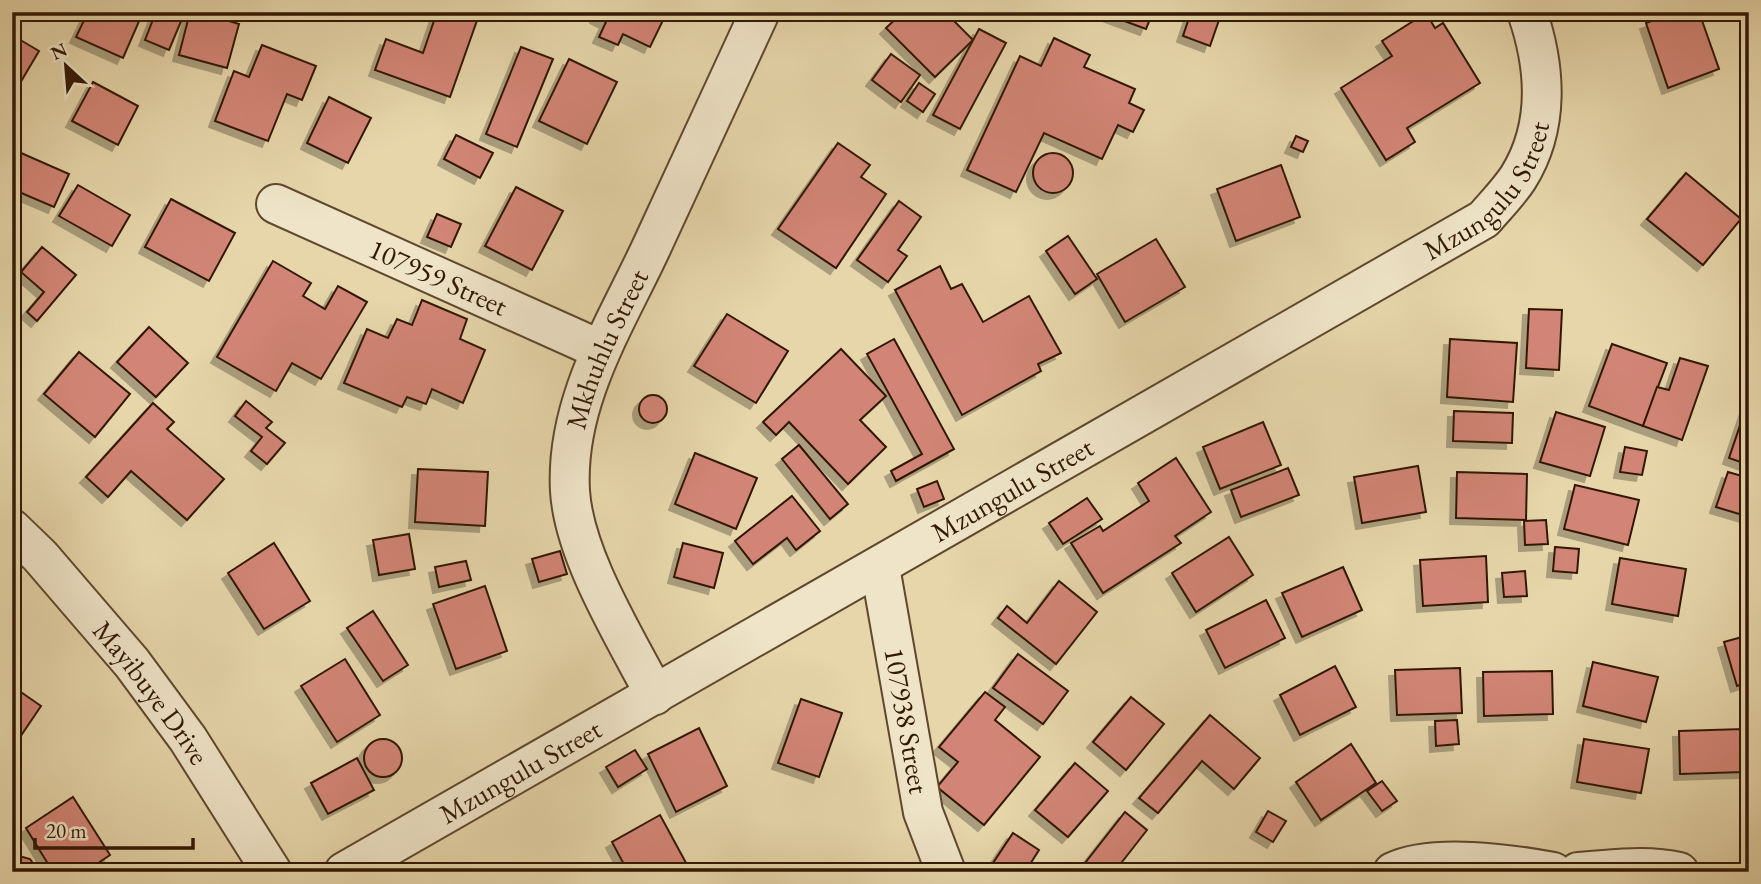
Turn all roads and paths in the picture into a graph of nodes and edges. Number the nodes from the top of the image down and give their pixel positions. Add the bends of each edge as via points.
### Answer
1 (760, 12) edge
2 (1527, 12) edge
3 (275, 204) dead end
4 (601, 350) junction
5 (12, 529) edge
6 (880, 567) junction
7 (655, 695) junction
8 (272, 872) edge
9 (344, 872) edge
10 (946, 872) edge
11 (1393, 872) edge
12 (1553, 872) edge
13 (1578, 872) edge
14 (1679, 872) edge

1 - 4 street, Mkhuhlu Street
2 - 6 street, Mzungulu Street via 1542,71 1534,146 1517,179 1484,219
3 - 4 street, 107959 Street
4 - 7 street, Mkhuhlu Street via 578,411 570,492 590,569
5 - 8 street, Mayibuye Drive via 132,663 188,739
6 - 7 street, Mzungulu Street
6 - 10 street, 107938 Street via 923,812
7 - 9 street, Mzungulu Street
11 - 12 street via 1405,866 1454,862 1510,864
13 - 14 street via 1641,867

